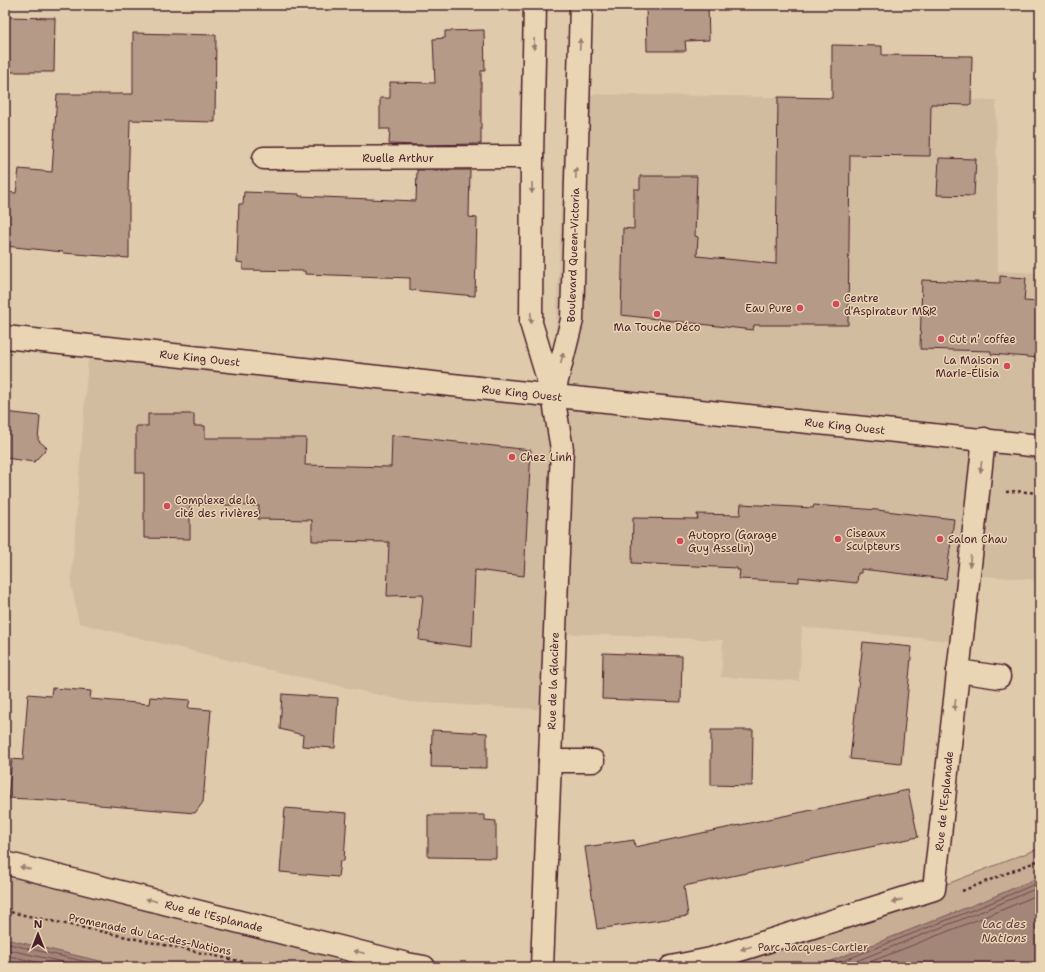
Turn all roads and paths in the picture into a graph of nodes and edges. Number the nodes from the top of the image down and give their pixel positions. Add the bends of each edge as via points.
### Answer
1 (535, 5) edge
2 (581, 5) edge
3 (532, 157) junction
4 (264, 158) dead end
5 (5, 337) edge
6 (553, 396) junction
7 (984, 439) junction
8 (1040, 446) edge
9 (1040, 493) edge
10 (978, 495) junction
11 (958, 670) junction
12 (999, 676) dead end
13 (550, 761) junction
14 (593, 761) dead end
15 (5, 863) edge
16 (5, 911) edge
17 (267, 967) edge
18 (424, 967) edge
19 (542, 967) edge
20 (671, 967) edge

1 -> 3 street
6 -> 2 street, Boulevard Queen-Victoria via 572,320
3 - 4 street, Ruelle Arthur
3 -> 6 street via 531,322
5 - 6 street, Rue King Ouest
6 - 7 street, Rue King Ouest
6 - 13 street, Rue de la Glacière via 562,449
7 - 8 street, Rue King Ouest
7 -> 10 street, Rue de l'Esplanade
9 - 10 path via 1016,490
10 -> 11 street, Rue de l'Esplanade
11 - 12 street
11 -> 20 street, Rue de l'Esplanade via 934,889 711,959
13 - 14 street
13 - 19 street, Rue de la Glacière
18 -> 15 street, Rue de l'Esplanade
16 - 17 path, Promenade du Lac-des-Nations

